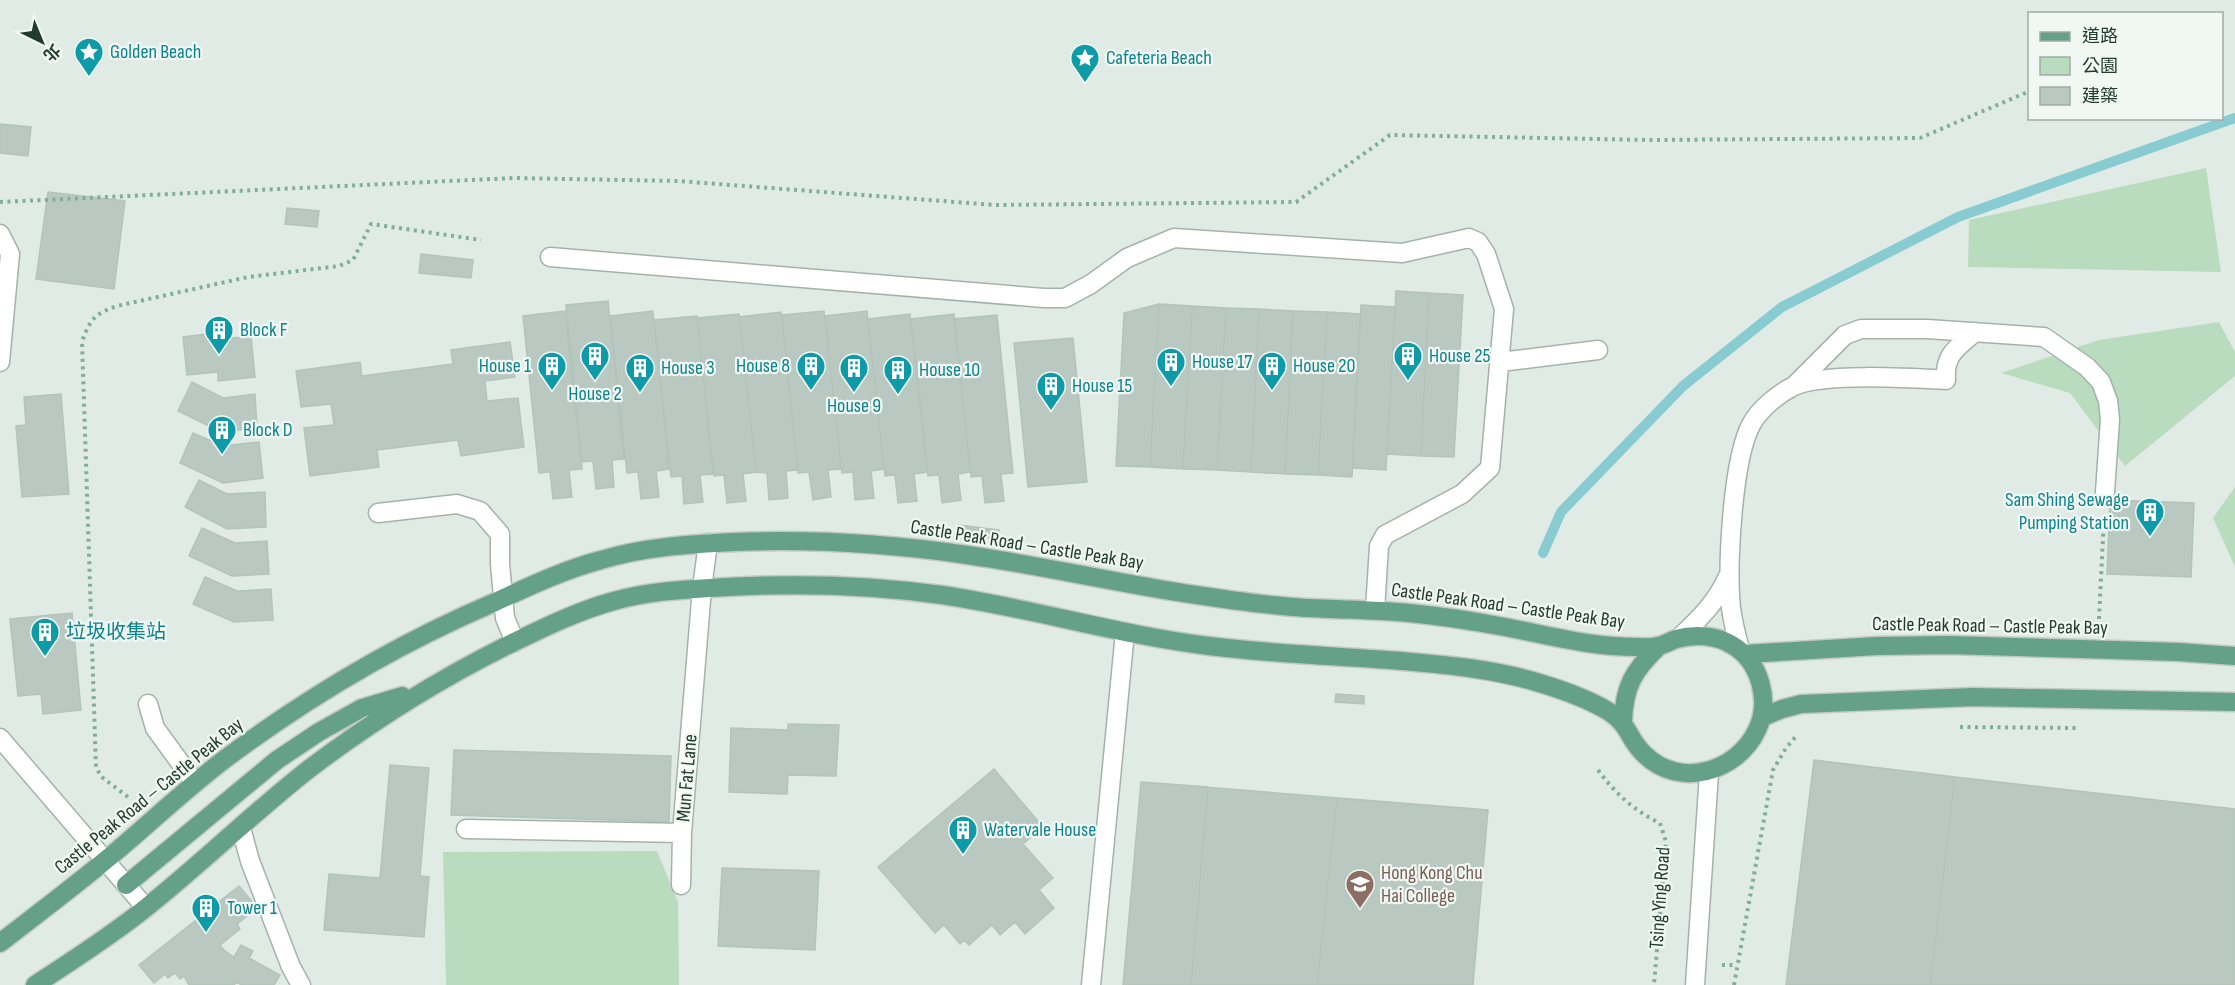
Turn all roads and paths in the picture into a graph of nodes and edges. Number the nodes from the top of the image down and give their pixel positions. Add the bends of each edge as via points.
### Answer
1 (2028, 92) edge
2 (0, 202) edge
3 (0, 234) edge
4 (481, 240) dead end
5 (550, 257) dead end
6 (1975, 332) junction
7 (1598, 350) dead end
8 (0, 362) edge
9 (1500, 362) junction
10 (1793, 386) junction
11 (2105, 492) joint
12 (378, 513) dead end
13 (708, 543) junction
14 (1730, 572) junction
15 (702, 588) junction
16 (503, 598) junction
17 (1375, 610) junction
18 (2099, 619) dead end
19 (1125, 632) junction
20 (1679, 638) junction
21 (515, 642) junction
22 (1658, 646) junction
23 (1742, 651) junction
24 (2235, 656) edge
25 (424, 690) junction
26 (2235, 702) edge
27 (148, 704) dead end
28 (1763, 717) junction
29 (1623, 722) junction
30 (1958, 727) dead end
31 (2087, 729) dead end
32 (1808, 730) dead end
33 (0, 738) edge
34 (1598, 770) dead end
35 (1709, 772) junction
36 (195, 783) junction
37 (128, 797) dead end
38 (241, 828) junction
39 (466, 829) dead end
40 (682, 833) junction
41 (105, 861) junction
42 (126, 885) junction
43 (681, 885) dead end
44 (146, 908) junction
45 (0, 943) edge
46 (35, 985) edge
47 (301, 985) edge
48 (1091, 985) edge
49 (1654, 985) edge
50 (1695, 985) edge
51 (1734, 985) edge

1 - 2 path via 1920,138 1649,140 1390,135 1296,202 994,205 678,181 514,178
3 - 8 street via 10,254
4 - 37 path via 371,224 353,260 339,266 248,277 128,304 99,313 89,323 82,341 96,768
5 - 9 street via 1065,298 1127,258 1174,238 1402,253 1469,238 1478,242 1486,254 1504,309
6 - 10 street via 1861,329 1845,335
6 - 10 street via 1955,350 1945,366 1946,380 1825,378
6 - 11 street via 2044,337 2087,367 2101,382 2110,419
7 - 9 street
9 - 17 street via 1491,468 1462,494 1385,535 1379,546
10 - 14 street via 1767,405 1752,423 1736,487
11 - 18 path
12 - 16 street via 458,504 480,511 500,534
13 - 15 street, Mun Fat Lane
13 - 16 main road, Castle Peak Road – Castle Peak Bay via 606,558
13 - 17 main road, Castle Peak Road – Castle Peak Bay via 825,541 959,554 1160,590 1291,607
14 - 20 street via 1721,593
14 - 23 street via 1731,608
15 - 19 main road via 822,585 941,595
15 - 21 main road via 613,601
15 - 40 street, Mun Fat Lane
16 - 21 street via 505,618
16 - 36 main road, Castle Peak Road – Castle Peak Bay via 373,661 296,710
17 - 22 main road, Castle Peak Road – Castle Peak Bay via 1451,618 1600,646
19 - 29 main road via 1208,646 1445,664 1488,671 1559,689
19 - 48 street
20 - 22 main road
20 - 23 main road via 1705,635
21 - 25 main road
22 - 29 main road via 1629,682
23 - 24 main road, Castle Peak Road – Castle Peak Bay via 1949,645
23 - 28 main road via 1756,672 1763,694
25 - 38 main road via 300,776
25 - 42 main road via 362,708 319,732 277,760
26 - 28 main road via 1973,697 1801,704
27 - 36 street via 154,728
28 - 35 main road via 1744,749
29 - 35 main road via 1647,758 1665,769 1686,774
30 - 31 path
32 - 51 path via 1798,733 1773,770
33 - 41 street
34 - 49 path, Tsing Ying Road via 1640,814 1660,823 1666,842
35 - 50 street, Tsing Ying Road
36 - 41 main road, Castle Peak Road – Castle Peak Bay
38 - 44 main road
38 - 47 street via 250,861
39 - 40 street, Mun Fat Lane
40 - 43 street
41 - 42 street
41 - 45 main road, Castle Peak Road – Castle Peak Bay
42 - 44 street
44 - 46 main road

